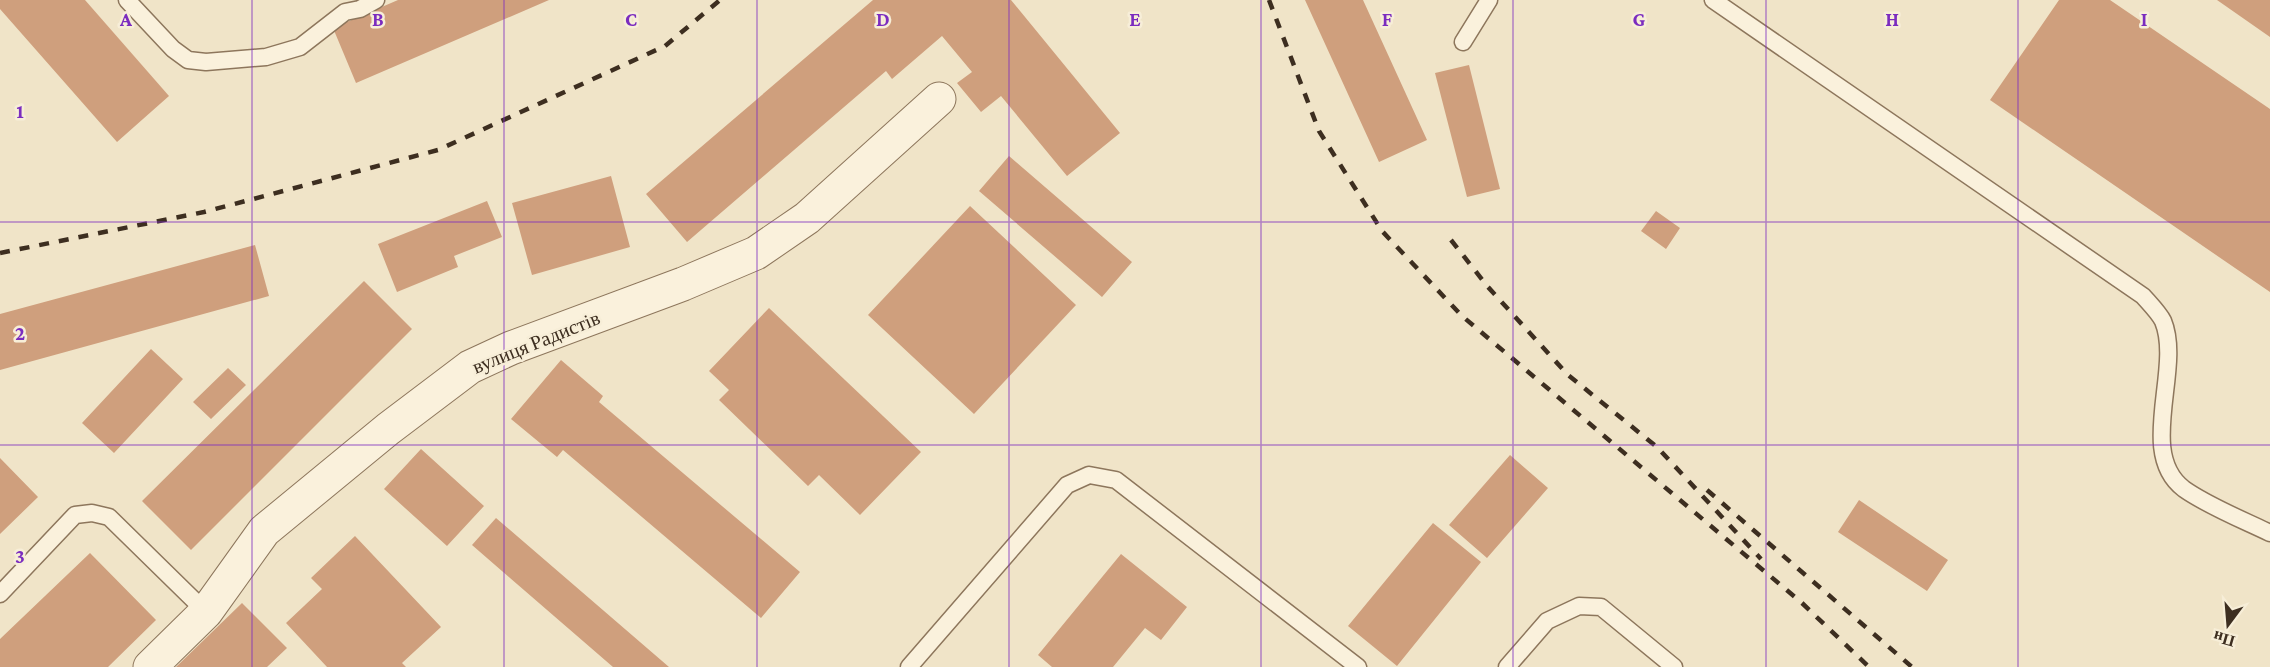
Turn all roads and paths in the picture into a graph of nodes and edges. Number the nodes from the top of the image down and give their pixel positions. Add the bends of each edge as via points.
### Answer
1 (126, 0) edge
2 (376, 0) edge
3 (1489, 0) edge
4 (1713, 0) edge
5 (1463, 42) dead end
6 (939, 99) dead end
7 (2270, 533) edge
8 (0, 594) edge
9 (206, 612) junction
10 (150, 667) edge
11 (909, 667) edge
12 (1358, 667) edge
13 (1508, 667) edge
14 (1674, 667) edge

1 - 2 lane via 173,49 188,60 206,62 266,57 300,47 345,12
3 - 5 lane
4 - 7 lane via 2144,296 2163,321 2168,347 2161,442 2169,468 2183,488
6 - 9 street, вулиця Радистів via 807,218 756,253 470,367 264,531
8 - 9 lane via 75,515 92,513 109,517
9 - 10 street, вулиця Радистів
11 - 12 lane via 1067,485 1089,475 1116,480
13 - 14 lane via 1546,621 1578,606 1601,607

